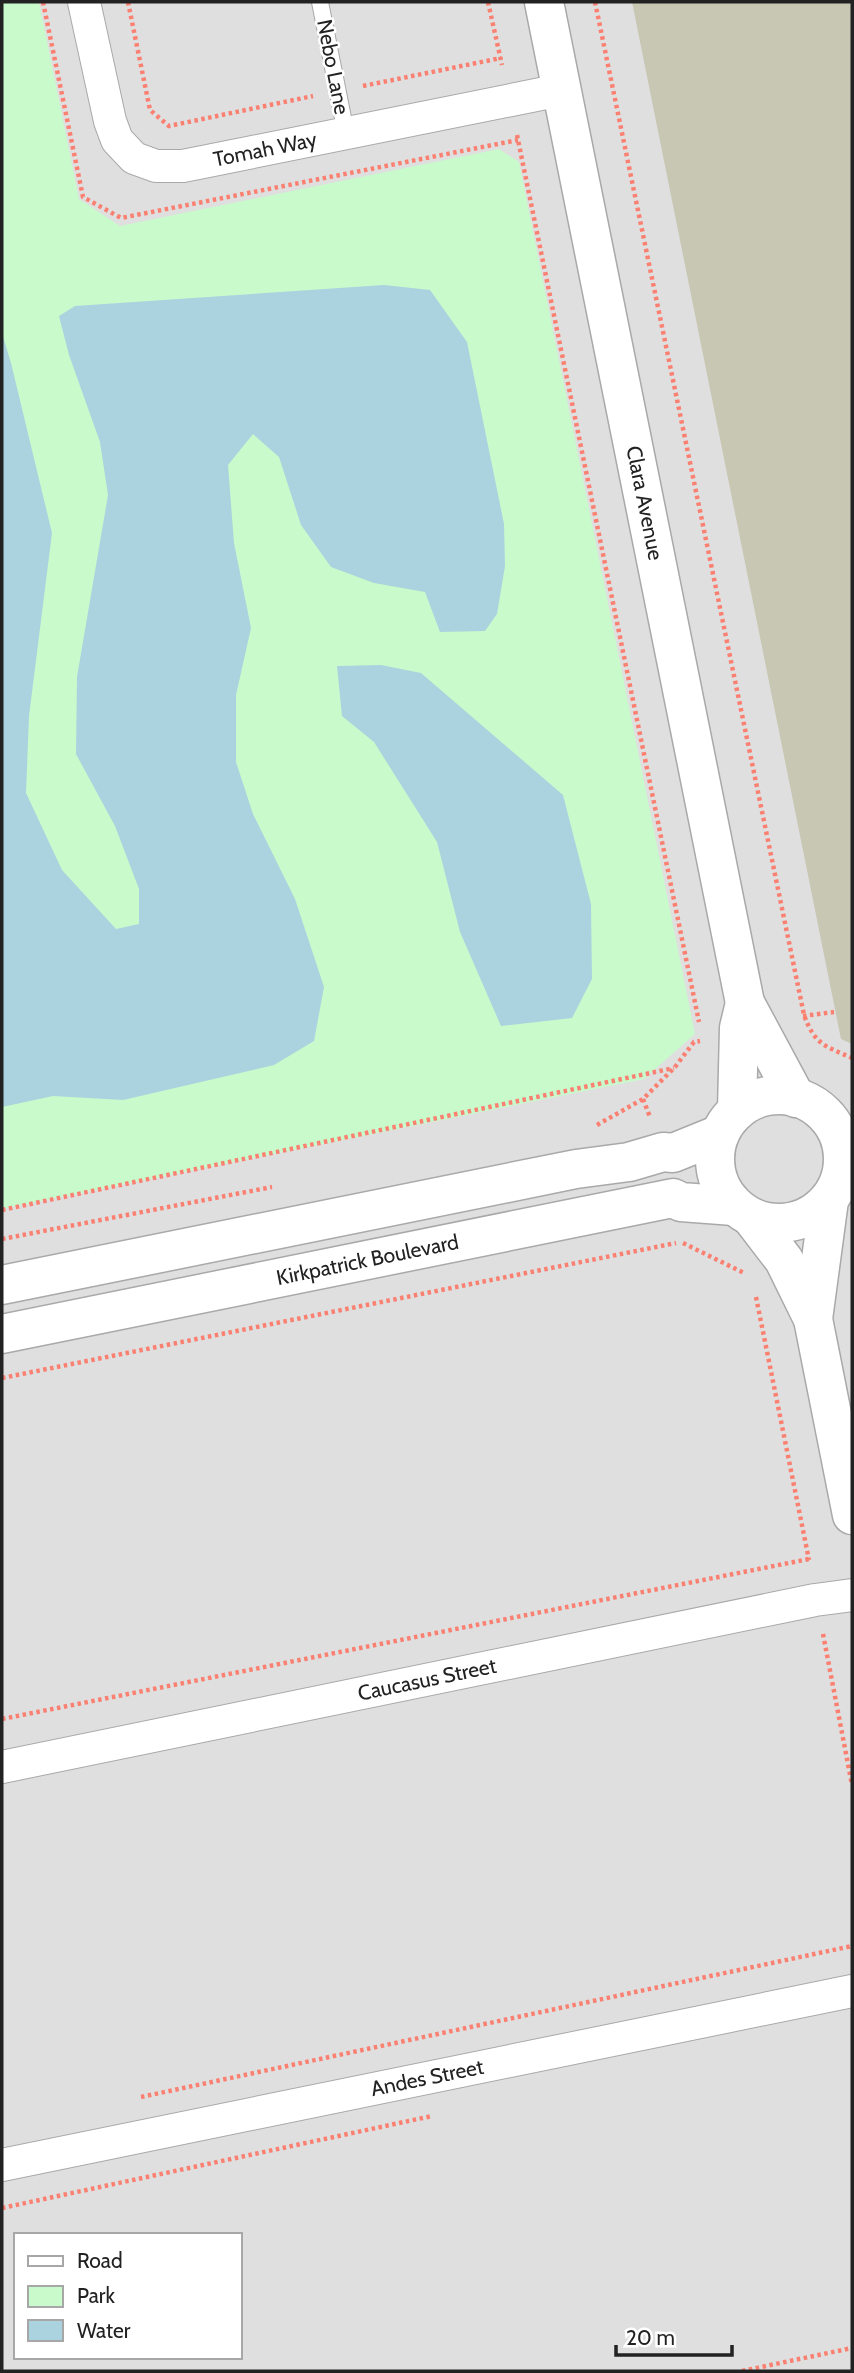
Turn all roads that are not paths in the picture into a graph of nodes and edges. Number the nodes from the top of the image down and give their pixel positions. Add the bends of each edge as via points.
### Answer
1 (84, 2) edge
2 (320, 2) edge
3 (544, 2) edge
4 (561, 90) junction
5 (346, 133) junction
6 (745, 1003) junction
7 (796, 1098) junction
8 (841, 1122) edge
9 (729, 1123) junction
10 (840, 1185) edge
11 (743, 1211) junction
12 (2, 1285) edge
13 (813, 1318) junction
14 (2, 1334) edge
15 (852, 1515) edge
16 (852, 1595) edge
17 (2, 1768) edge
18 (852, 1991) edge
19 (2, 2165) edge

1 - 5 street, Tomah Way via 110,121 117,140 134,158 156,166 183,166
2 - 5 lane, Nebo Lane
3 - 4 street, Clara Avenue
4 - 5 street, Tomah Way
4 - 6 street, Clara Avenue
6 - 7 street, Clara Avenue
6 - 9 street, Clara Avenue
7 - 8 street
7 - 9 street via 775,1095 755,1100
8 - 10 street
9 - 11 street via 716,1147 715,1168 721,1188
9 - 12 street via 673,1153
10 - 11 street via 813,1213 794,1222 772,1223
10 - 13 street
11 - 13 street via 784,1260
11 - 14 street, Kirkpatrick Boulevard via 673,1198
13 - 15 street
16 - 17 street, Caucasus Street
18 - 19 street, Andes Street

